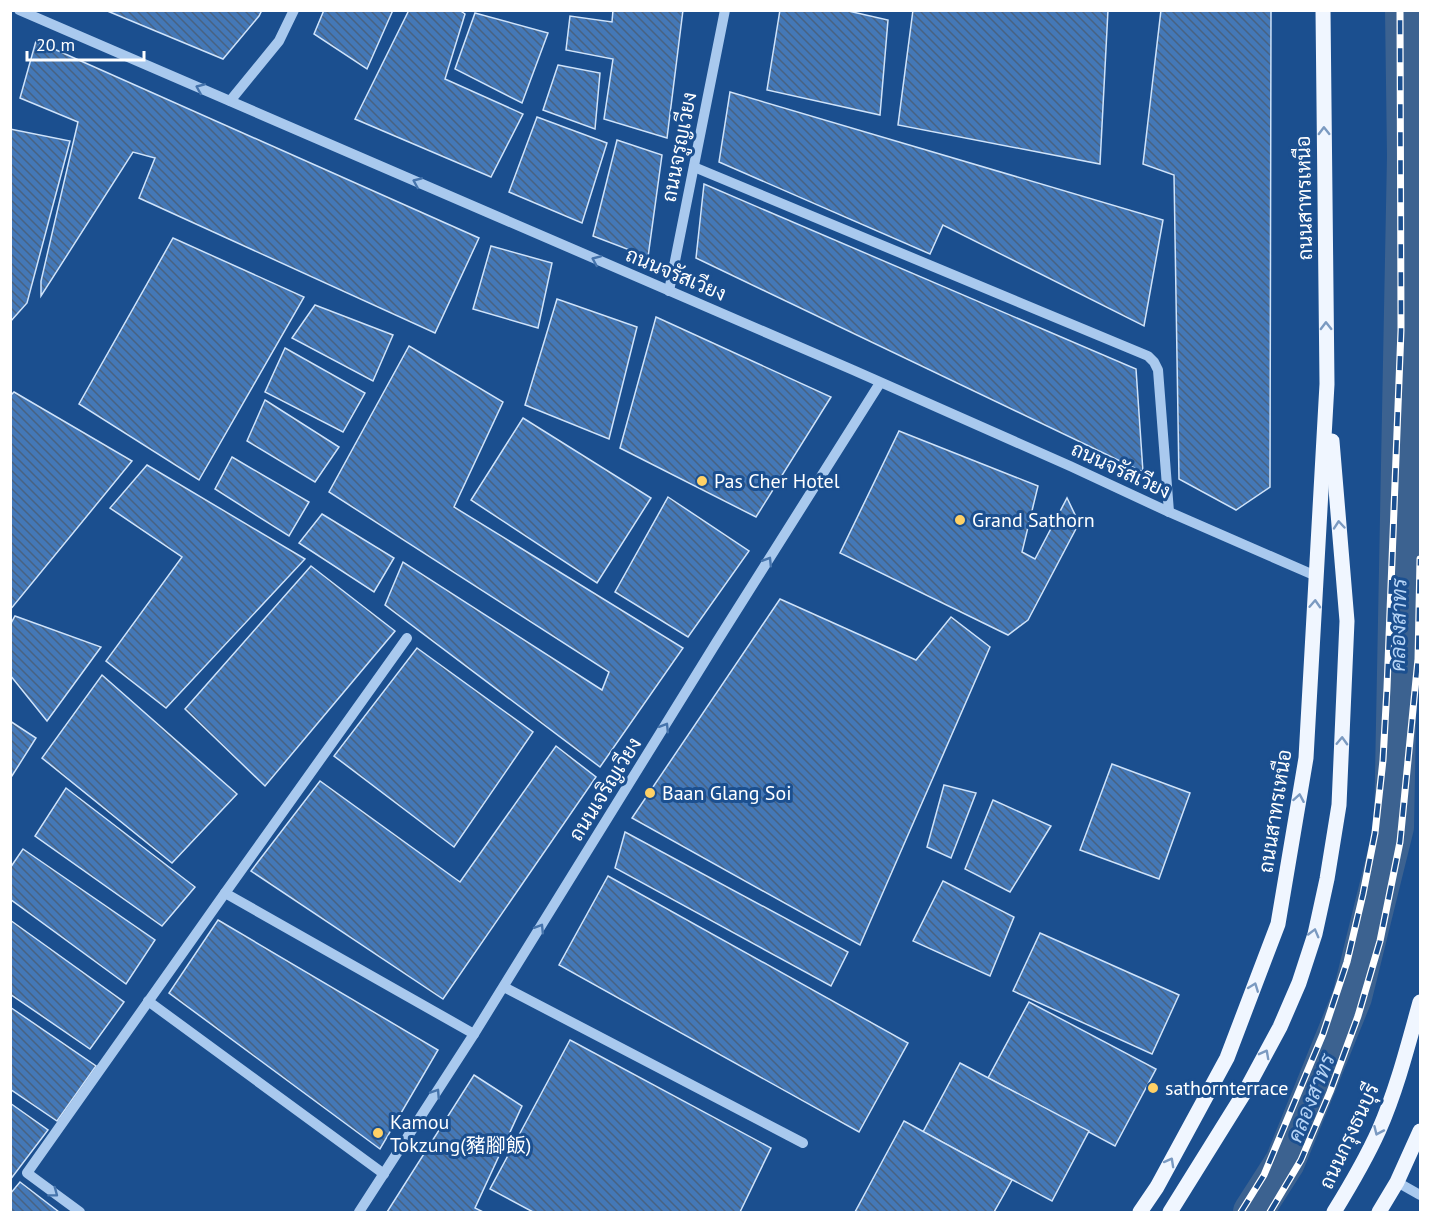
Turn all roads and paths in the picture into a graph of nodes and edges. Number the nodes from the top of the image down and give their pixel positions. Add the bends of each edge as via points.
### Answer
1 (19, 10) edge
2 (294, 10) edge
3 (725, 10) edge
4 (1317, 10) edge
5 (1323, 10) edge
6 (1323, 30) junction
7 (230, 101) junction
8 (694, 167) junction
9 (669, 291) junction
10 (880, 383) junction
11 (1327, 384) junction
12 (1169, 512) junction
13 (1317, 576) junction
14 (407, 638) dead end
15 (225, 893) junction
16 (504, 987) junction
17 (148, 1001) junction
18 (1420, 1002) edge
19 (474, 1034) junction
20 (1420, 1131) edge
21 (803, 1143) dead end
22 (384, 1174) junction
23 (1397, 1182) junction
24 (1420, 1195) edge
25 (80, 1212) edge
26 (359, 1212) edge
27 (1140, 1212) edge
28 (1170, 1212) edge
29 (1334, 1212) edge
30 (1379, 1212) edge

7 -> 1 street, ถนนจรัสเวียง
2 - 7 street via 279,41
3 - 8 street, ถนนจรูญเวียง
4 - 6 street
5 - 6 main road, ถนนสาทรเหนือ
11 -> 6 main road, ถนนสาทรเหนือ
9 -> 7 street, ถนนจรัสเวียง
8 - 9 street, ถนนจรูญเวียง
8 - 12 street via 1148,356 1158,370
9 - 10 street, ถนนจรัสเวียง
10 - 12 street, ถนนจรัสเวียง
16 -> 10 street, ถนนเจริญเวียง
11 - 13 main road, ถนนสาทรเหนือ
28 -> 11 main road, ถนนสาทรเหนือ via 1280,1027 1315,934 1327,879 1340,805 1347,621
12 - 13 street, ถนนจรัสเวียง
27 -> 13 main road, ถนนสาทรเหนือ via 1227,1058 1278,924 1306,758
14 - 15 street
15 - 17 street
15 - 19 street
16 - 19 street, ถนนเจริญเวียง
16 - 21 street
17 - 22 street
17 -> 25 street via 27,1173
18 -> 29 main road, ถนนกรุงธนบุรี via 1379,1130
22 -> 19 street, ถนนเจริญเวียง
20 - 23 main road
22 - 26 street, ถนนเจริญเวียง
23 - 24 street
23 - 30 main road

